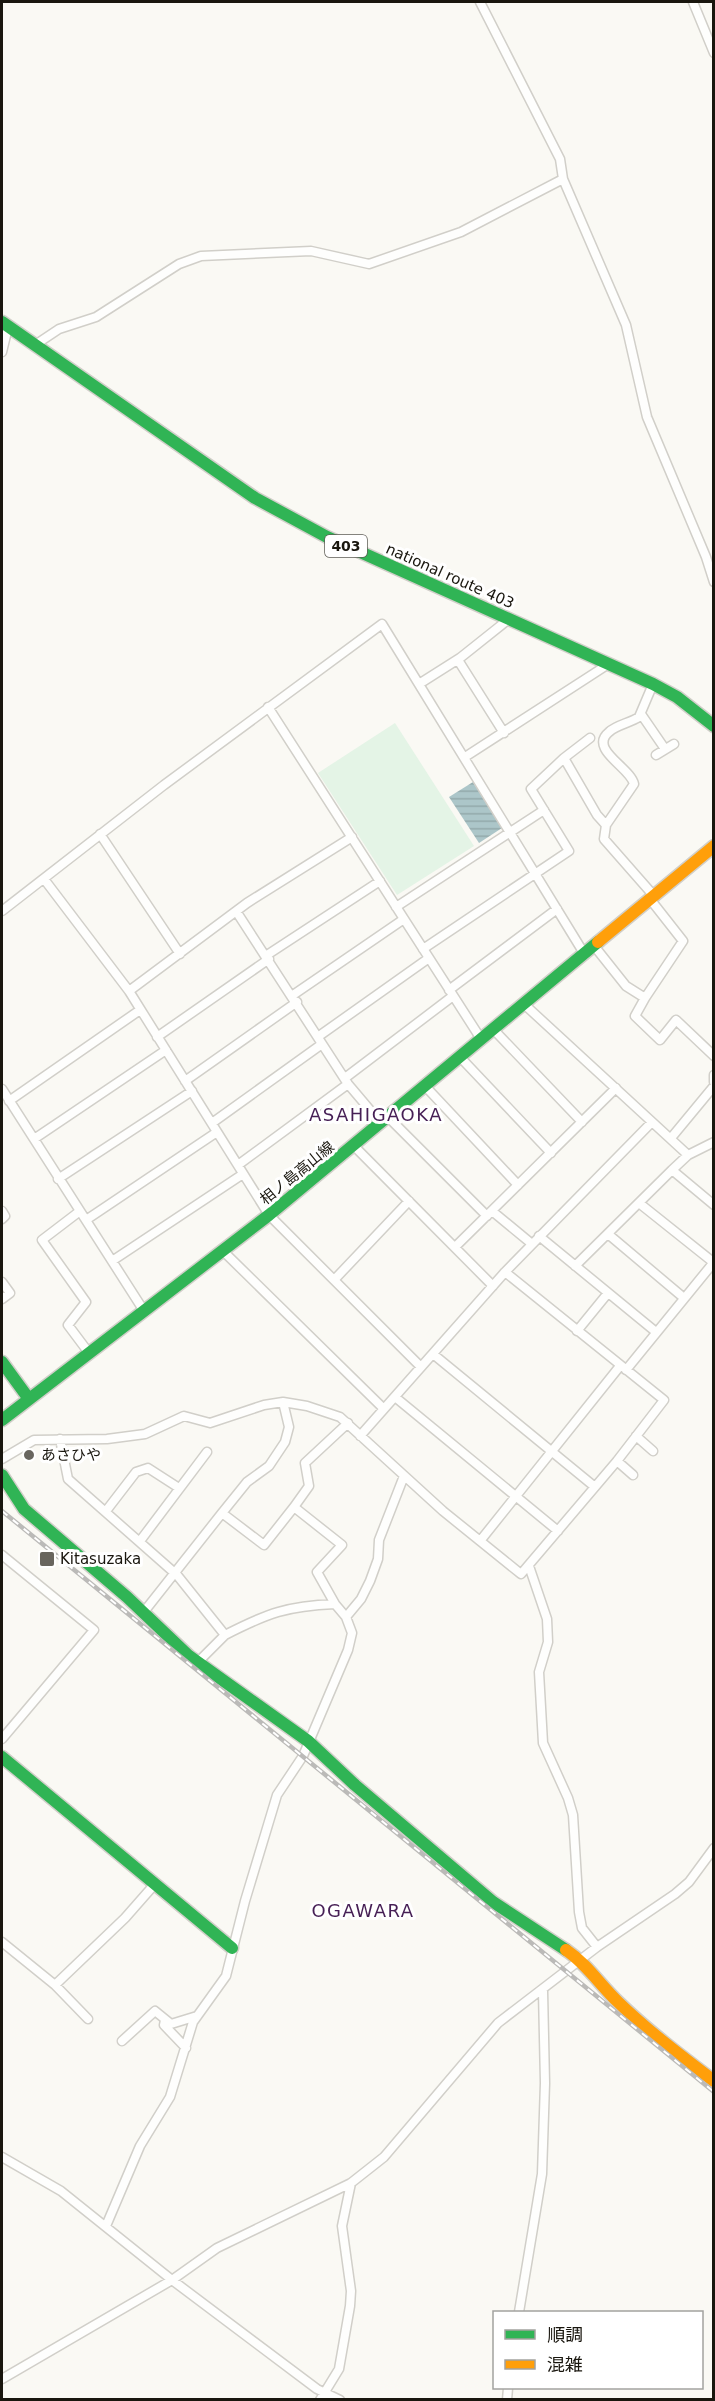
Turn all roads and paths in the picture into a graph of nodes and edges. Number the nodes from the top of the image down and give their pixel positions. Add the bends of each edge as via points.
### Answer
1 (480, 2) edge
2 (693, 2) edge
3 (714, 52) edge
4 (563, 179) junction
5 (5, 324) edge
6 (35, 345) junction
7 (2, 352) edge
8 (714, 582) edge
9 (509, 619) junction
10 (458, 660) junction
11 (608, 664) junction
12 (419, 684) junction
13 (653, 684) junction
14 (268, 707) junction
15 (641, 714) junction
16 (714, 726) edge
17 (504, 733) junction
18 (590, 738) dead end
19 (674, 744) dead end
20 (665, 749) junction
21 (656, 755) dead end
22 (465, 757) junction
23 (564, 758) junction
24 (544, 810) junction
25 (606, 825) junction
26 (508, 832) junction
27 (100, 834) junction
28 (352, 837) junction
29 (714, 846) edge
30 (535, 872) junction
31 (44, 879) junction
32 (380, 881) junction
33 (652, 898) junction
34 (396, 907) junction
35 (557, 909) junction
36 (2, 911) edge
37 (237, 911) junction
38 (404, 919) junction
39 (423, 949) junction
40 (590, 951) junction
41 (180, 954) junction
42 (268, 957) junction
43 (429, 958) junction
44 (129, 991) junction
45 (451, 993) junction
46 (645, 998) junction
47 (295, 999) junction
48 (525, 1005) junction
49 (140, 1010) junction
50 (494, 1029) junction
51 (158, 1037) junction
52 (321, 1040) junction
53 (481, 1040) junction
54 (166, 1050) junction
55 (714, 1056) edge
56 (460, 1057) junction
57 (714, 1075) edge
58 (185, 1081) junction
59 (347, 1081) junction
60 (714, 1082) edge
61 (425, 1086) junction
62 (714, 1086) edge
63 (616, 1088) junction
64 (2, 1089) edge
65 (192, 1091) junction
66 (9, 1101) junction
67 (384, 1120) junction
68 (582, 1122) junction
69 (652, 1122) junction
70 (212, 1123) junction
71 (217, 1132) junction
72 (671, 1138) junction
73 (34, 1139) junction
74 (714, 1142) edge
75 (354, 1146) junction
76 (551, 1152) junction
77 (688, 1155) junction
78 (238, 1165) junction
79 (672, 1170) junction
80 (243, 1174) junction
81 (58, 1179) junction
82 (518, 1185) junction
83 (409, 1201) junction
84 (639, 1203) junction
85 (714, 1205) edge
86 (80, 1211) junction
87 (2, 1212) edge
88 (490, 1213) junction
89 (269, 1215) junction
90 (2, 1219) edge
91 (86, 1220) junction
92 (608, 1234) junction
93 (539, 1236) junction
94 (532, 1244) junction
95 (455, 1247) junction
96 (223, 1251) junction
97 (112, 1261) junction
98 (713, 1262) edge
99 (575, 1266) junction
100 (505, 1272) junction
101 (334, 1280) junction
102 (2, 1282) edge
103 (493, 1286) junction
104 (608, 1293) junction
105 (684, 1298) junction
106 (2, 1299) edge
107 (144, 1311) junction
108 (577, 1330) junction
109 (656, 1332) junction
110 (89, 1353) junction
111 (433, 1354) junction
112 (2, 1362) edge
113 (421, 1367) junction
114 (623, 1368) junction
115 (395, 1396) junction
116 (29, 1399) junction
117 (283, 1402) junction
118 (384, 1409) junction
119 (2, 1420) edge
120 (348, 1423) junction
121 (360, 1436) junction
122 (636, 1436) junction
123 (60, 1439) junction
124 (653, 1451) dead end
125 (207, 1452) dead end
126 (552, 1452) junction
127 (2, 1460) edge
128 (617, 1461) junction
129 (2, 1474) edge
130 (633, 1475) dead end
131 (404, 1476) junction
132 (595, 1487) junction
133 (179, 1488) junction
134 (516, 1496) junction
135 (294, 1508) junction
136 (106, 1511) junction
137 (222, 1513) junction
138 (558, 1531) junction
139 (140, 1540) junction
140 (480, 1541) junction
141 (2, 1555) edge
142 (529, 1566) junction
143 (174, 1573) junction
144 (335, 1604) junction
145 (143, 1612) junction
146 (346, 1617) junction
147 (225, 1635) junction
148 (198, 1662) junction
149 (2, 1739) edge
150 (309, 1741) junction
151 (2, 1757) edge
152 (714, 1848) edge
153 (154, 1885) junction
154 (2, 1942) edge
155 (597, 1947) junction
156 (232, 1948) junction
157 (581, 1960) junction
158 (55, 1985) junction
159 (543, 1991) junction
160 (197, 2016) junction
161 (88, 2019) dead end
162 (165, 2020) junction
163 (122, 2042) dead end
164 (186, 2048) junction
165 (714, 2081) edge
166 (2, 2157) edge
167 (351, 2183) junction
168 (106, 2226) junction
169 (172, 2280) junction
170 (519, 2311) edge
171 (2, 2379) edge
172 (322, 2397) edge
173 (340, 2400) edge

1 - 4 street via 560,159
2 - 3 street
4 - 6 street via 461,232 369,264 311,251 201,256 179,264 96,317 59,329
4 - 8 street via 626,325 647,417
5 - 6 main road, national route 403 / 403
5 - 7 street
6 - 9 main road, national route 403 / 403 via 255,498 327,537
9 - 10 street
9 - 11 main road, national route 403 / 403
10 - 12 street
10 - 17 street
11 - 13 main road, national route 403 / 403
11 - 17 street
12 - 14 street via 382,624
12 - 22 street
13 - 15 street
13 - 16 main road, national route 403 / 403
14 - 27 street
14 - 28 street
15 - 20 street
15 - 25 street via 604,736 607,753 633,777 634,784
17 - 22 street
18 - 23 street
19 - 20 street
20 - 21 street
22 - 26 street
23 - 24 street via 531,789
23 - 25 street
24 - 26 street
24 - 30 street via 569,851
25 - 33 street via 604,839
26 - 30 street
26 - 34 street
27 - 31 street
27 - 41 street
28 - 32 street
28 - 37 street
29 - 33 main road, 相ノ島高山線
30 - 35 street
30 - 39 street
31 - 36 street
31 - 44 street
32 - 34 street
32 - 42 street
33 - 40 main road, 相ノ島高山線
33 - 46 street via 683,941
34 - 38 street
35 - 40 street
35 - 45 street
37 - 41 street
37 - 42 street
38 - 39 street
38 - 47 street
39 - 43 street
40 - 46 street via 626,986
40 - 48 main road, 相ノ島高山線
41 - 44 street
42 - 47 street
42 - 51 street
43 - 45 street
43 - 52 street
44 - 49 street
45 - 53 street
45 - 59 street
46 - 55 street via 632,1020 660,1040 676,1020
47 - 52 street
47 - 58 street
48 - 50 main road, 相ノ島高山線
48 - 63 street
49 - 51 street
49 - 66 street
50 - 53 main road, 相ノ島高山線
50 - 68 street
51 - 54 street
52 - 59 street
52 - 70 street
53 - 56 main road, 相ノ島高山線
54 - 58 street
54 - 73 street
56 - 61 main road, 相ノ島高山線
56 - 76 street
57 - 60 street
58 - 65 street
59 - 67 street
59 - 78 street
61 - 67 main road, 相ノ島高山線
61 - 82 street
62 - 72 street
63 - 68 street
63 - 69 street
64 - 66 street
65 - 70 street
65 - 81 street
66 - 73 street
67 - 75 main road, 相ノ島高山線
67 - 88 street
68 - 76 street
69 - 72 street
69 - 93 street
70 - 71 street
71 - 78 street
71 - 91 street
72 - 77 street
73 - 81 street
74 - 77 street
75 - 83 street
75 - 89 main road, 相ノ島高山線
76 - 82 street
77 - 79 street
78 - 80 street
79 - 84 street
79 - 85 street
80 - 89 street
80 - 97 street
81 - 86 street
82 - 88 street
83 - 95 street
83 - 101 street
84 - 92 street
84 - 98 street
86 - 91 street
86 - 110 street via 42,1240 86,1302 68,1324
87 - 90 street
88 - 94 street
88 - 95 street
89 - 96 main road, 相ノ島高山線
89 - 101 street
91 - 97 street
92 - 99 street
92 - 105 street
93 - 94 street
93 - 99 street
94 - 100 street
95 - 103 street
96 - 107 main road, 相ノ島高山線
96 - 118 street
97 - 107 street
98 - 105 street
99 - 104 street
100 - 103 street
100 - 108 street
101 - 113 street
102 - 106 street via 10,1293
103 - 111 street
104 - 108 street
104 - 109 street
105 - 109 street
107 - 110 main road, 相ノ島高山線
108 - 114 street
109 - 114 street
110 - 116 main road, 相ノ島高山線
111 - 113 street
111 - 126 street
112 - 116 main road
113 - 115 street
114 - 122 street via 664,1400
114 - 126 street
115 - 118 street
115 - 134 street
116 - 119 main road, 相ノ島高山線
117 - 120 street via 325,1411
117 - 123 street via 210,1423 184,1416 145,1434
117 - 137 street via 289,1427 285,1442 269,1466 247,1482
118 - 121 street
120 - 121 street
120 - 135 street via 305,1463 309,1486
121 - 131 street
122 - 124 street
122 - 128 street
123 - 127 street via 34,1440
123 - 136 street via 68,1479
125 - 133 street
126 - 132 street
126 - 134 street
128 - 130 street
128 - 132 street
129 - 145 main road via 24,1509
131 - 140 street
131 - 146 street via 379,1540 378,1559 370,1581
132 - 138 street
133 - 136 street via 148,1468 136,1472
133 - 139 street
134 - 138 street
134 - 140 street
135 - 137 street via 264,1545
135 - 144 street via 342,1545 317,1572
136 - 139 street
137 - 143 street
138 - 142 street
139 - 143 street
140 - 142 street via 521,1574
141 - 149 street via 94,1630
142 - 155 street via 547,1619 548,1642 539,1672 543,1743 571,1806 580,1920
143 - 145 street
143 - 147 street
144 - 146 street
144 - 147 street via 297,1605 262,1616
145 - 148 main road
146 - 150 street via 352,1633 348,1650
147 - 148 street
148 - 150 main road
150 - 156 street via 277,1795
150 - 157 main road via 493,1902
151 - 153 main road
152 - 155 street via 675,1894
153 - 156 main road
153 - 158 street
154 - 158 street
155 - 157 street
156 - 160 street via 226,1976
157 - 159 street
157 - 165 main road via 651,2033
158 - 161 street
159 - 167 street via 498,2023 378,2164
159 - 170 street via 542,2174
160 - 162 street via 171,2024
160 - 164 street
162 - 163 street via 155,2011
162 - 164 street via 164,2025
164 - 168 street via 170,2097 140,2145
166 - 168 street via 61,2191
167 - 169 street via 217,2248
167 - 172 street via 342,2226 350,2306 339,2369
168 - 169 street
169 - 171 street
169 - 172 street
172 - 173 street

